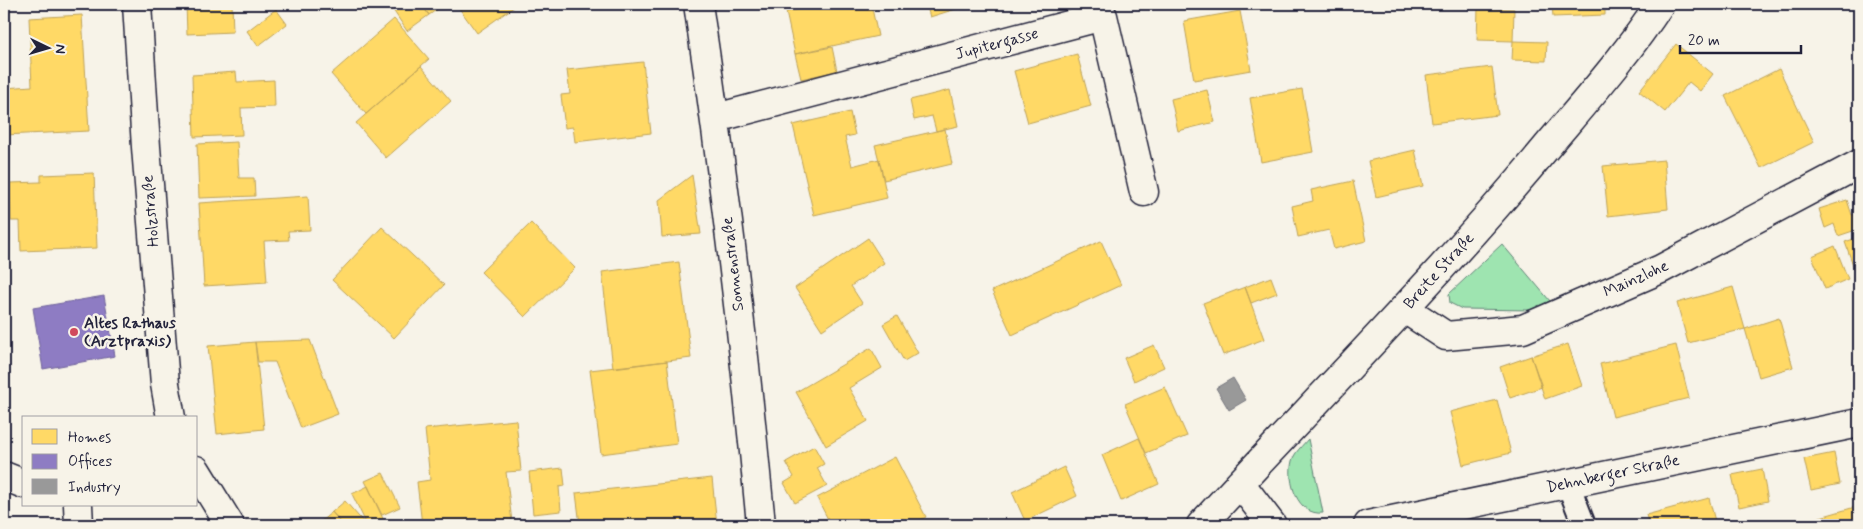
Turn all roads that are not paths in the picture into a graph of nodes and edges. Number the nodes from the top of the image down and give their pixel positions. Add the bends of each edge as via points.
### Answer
1 (137, 4) edge
2 (698, 4) edge
3 (1660, 4) edge
4 (716, 118) junction
5 (1859, 164) edge
6 (1144, 192) dead end
7 (1405, 309) junction
8 (171, 416) edge
9 (1859, 423) edge
10 (198, 473) edge
11 (4, 476) edge
12 (22, 483) edge
13 (1240, 483) junction
14 (1568, 484) junction
15 (78, 506) edge
16 (79, 525) edge
17 (230, 525) edge
18 (761, 525) edge
19 (1201, 525) edge
20 (1272, 525) edge
21 (1368, 525) edge
22 (1584, 525) edge

1 - 8 street, Holzstraße via 165,384
2 - 4 street, Sonnenstraße
3 - 7 street, Breite Straße via 1638,37 1519,181
4 - 6 street, Jupitergasse via 1103,16
4 - 18 street, Sonnenstraße
5 - 7 street, Mainzlohe via 1661,269 1523,329 1446,336
7 - 13 street, Breite Straße
9 - 14 street, Dehnberger Straße
10 - 17 street
11 - 12 street
13 - 19 street, Breite Straße
13 - 20 street
14 - 21 street, Dehnberger Straße
14 - 22 lane
15 - 16 street

